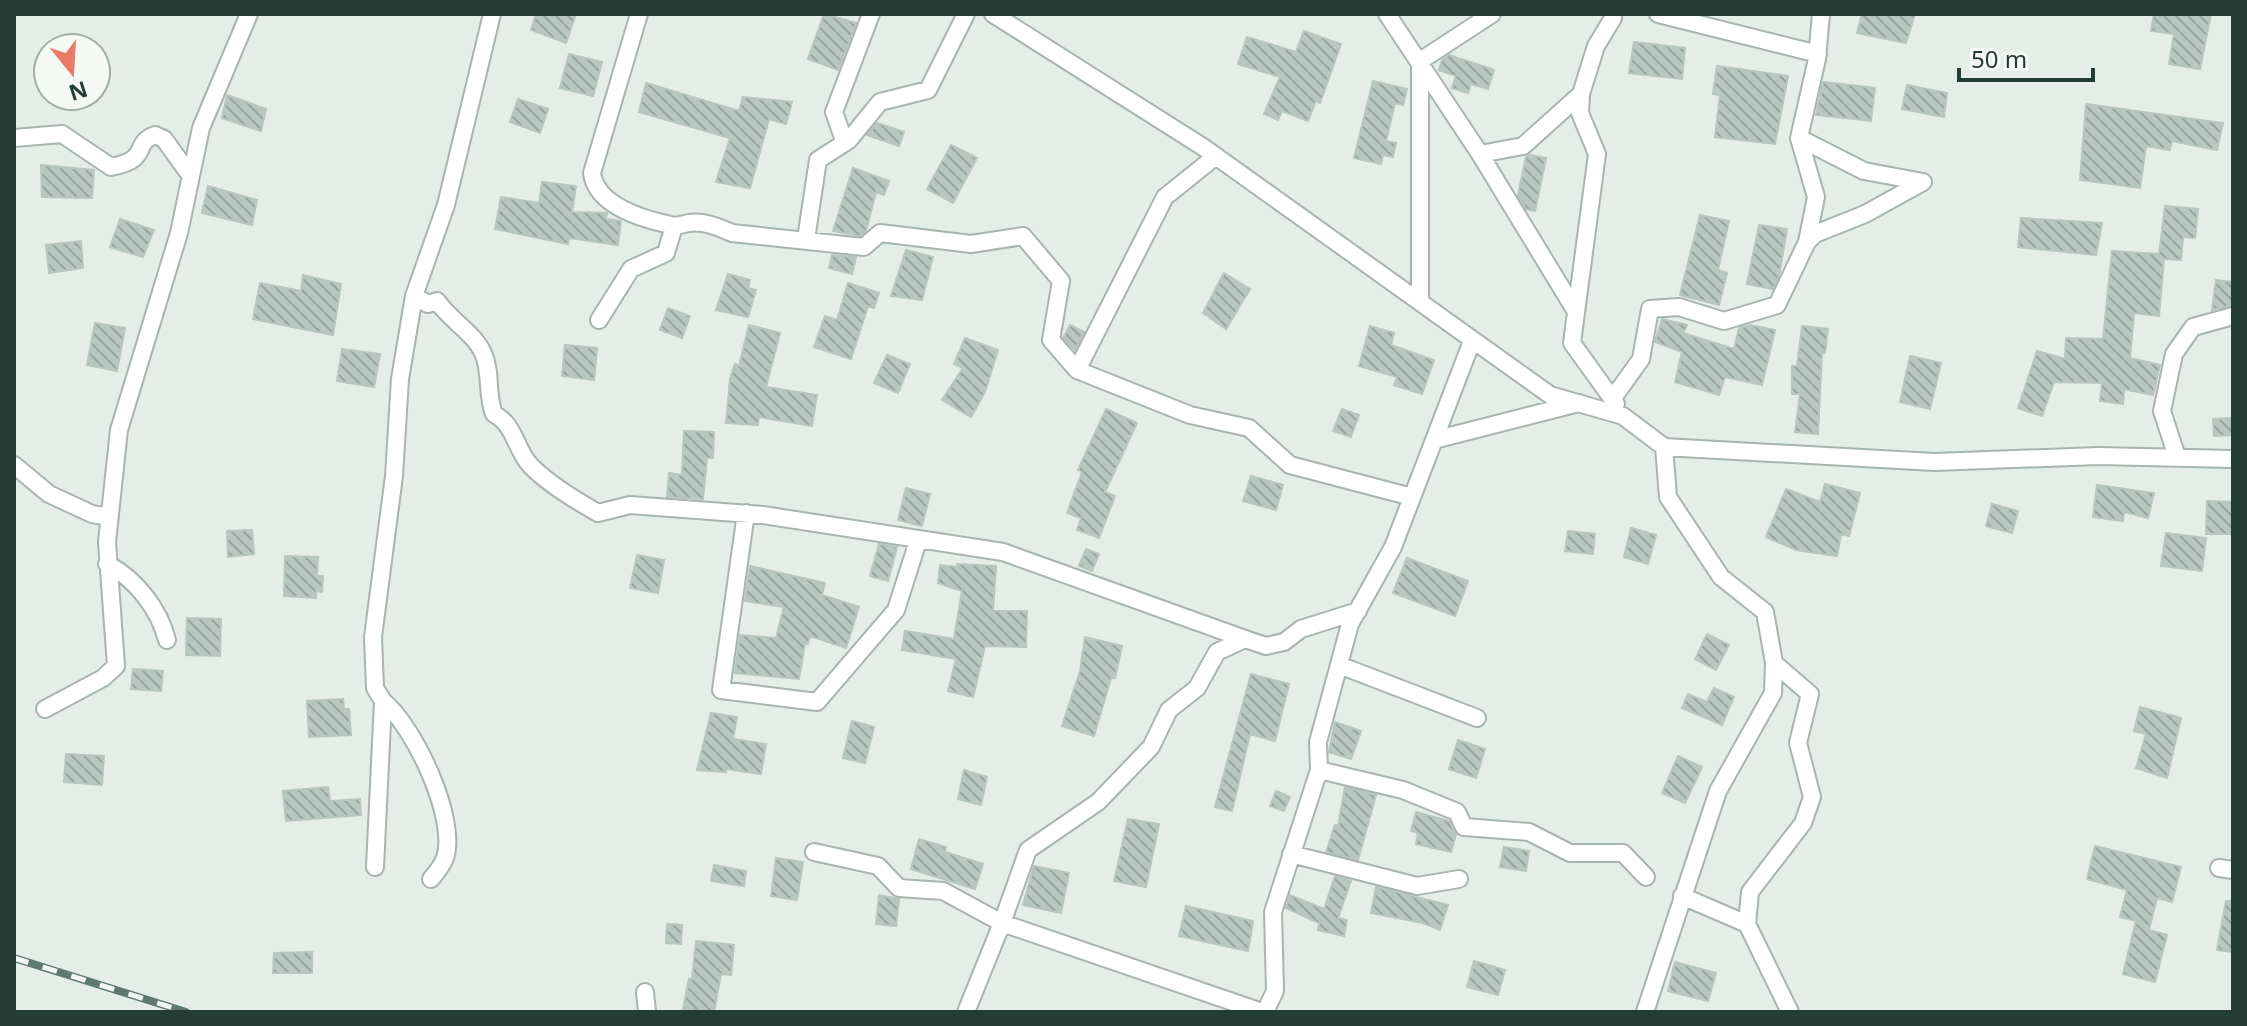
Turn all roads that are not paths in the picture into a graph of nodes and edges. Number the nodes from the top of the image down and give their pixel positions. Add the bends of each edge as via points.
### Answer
1 (249, 14) edge
2 (492, 14) edge
3 (639, 14) edge
4 (871, 14) edge
5 (966, 14) edge
6 (993, 14) edge
7 (1387, 14) edge
8 (1492, 14) edge
9 (1658, 14) edge
10 (1821, 14) edge
11 (1612, 15) edge
12 (1818, 54) junction
13 (1420, 61) junction
14 (1581, 94) junction
15 (14, 138) edge
16 (1799, 138) junction
17 (845, 143) junction
18 (1480, 154) junction
19 (1216, 156) junction
20 (190, 175) junction
21 (674, 226) junction
22 (806, 239) junction
23 (1807, 242) junction
24 (414, 296) junction
25 (1420, 301) junction
26 (1575, 310) junction
27 (2233, 316) edge
28 (599, 320) dead end
29 (1472, 341) junction
30 (1077, 370) junction
31 (1613, 398) junction
32 (1581, 403) junction
33 (1623, 416) junction
34 (1434, 440) junction
35 (1664, 447) junction
36 (2177, 457) junction
37 (2233, 459) edge
38 (14, 465) edge
39 (1412, 497) junction
40 (746, 513) junction
41 (109, 517) junction
42 (918, 541) junction
43 (107, 564) junction
44 (1358, 611) junction
45 (1245, 639) junction
46 (167, 640) dead end
47 (1774, 663) junction
48 (1339, 665) junction
49 (383, 701) junction
50 (45, 709) dead end
51 (1477, 718) dead end
52 (1319, 770) junction
53 (814, 852) dead end
54 (1291, 854) junction
55 (375, 867) dead end
56 (1646, 877) dead end
57 (431, 879) dead end
58 (1459, 879) dead end
59 (1682, 896) junction
60 (1002, 923) junction
61 (1747, 924) junction
62 (645, 992) dead end
63 (647, 1012) edge
64 (966, 1012) edge
65 (1263, 1012) edge
66 (1645, 1012) edge
67 (1790, 1012) edge

1 - 20 street via 201,128
2 - 24 street via 446,205
3 - 21 street via 593,184 616,205
4 - 17 street via 834,112
5 - 17 street via 928,90 880,102
6 - 19 street
7 - 13 street
8 - 13 street
9 - 12 street
10 - 12 street
11 - 14 street
12 - 16 street
13 - 18 street
13 - 25 street
14 - 18 street via 1523,146
14 - 26 street via 1580,113 1597,154
15 - 20 street via 62,134 111,167 132,162 155,135 164,139
16 - 23 street via 1816,197
16 - 23 street via 1864,171 1923,182
17 - 22 street via 818,160
18 - 26 street
19 - 25 street
19 - 30 street via 1165,197
20 - 41 street via 179,233 123,408
21 - 22 street via 714,225 732,233
21 - 28 street via 666,253 631,269
22 - 30 street via 864,247 880,233 971,244 1023,236 1061,281 1051,340
23 - 31 street via 1777,305 1724,321 1679,307 1650,309 1641,359
24 - 40 street via 428,304 437,301 473,338 489,370 494,414 509,426 530,464 574,499 598,513 630,505
24 - 49 street via 374,615 373,673
25 - 29 street
26 - 31 street via 1572,343
27 - 36 street via 2193,327 2174,354 2162,411
29 - 32 street via 1550,395
29 - 34 street
30 - 39 street via 1190,415 1249,428 1290,465
31 - 33 street
32 - 33 street
32 - 34 street
33 - 35 street
34 - 39 street
35 - 36 street via 1934,462
35 - 47 street via 1668,497 1721,577 1765,612
36 - 37 street
38 - 41 street via 49,494
39 - 44 street via 1393,547
40 - 42 street
40 - 42 street via 721,690 817,702 896,610
41 - 43 street
42 - 45 street via 1003,552
43 - 46 street via 122,572 158,612
43 - 50 street via 116,666
44 - 45 street via 1301,629 1284,642 1266,646
44 - 48 street
45 - 60 street via 1217,652 1197,688 1169,710 1151,747 1098,802 1028,850
47 - 59 street via 1773,693 1718,791
47 - 61 street via 1810,694 1798,743 1812,797 1803,823 1750,892
48 - 51 street
48 - 52 street via 1318,742
49 - 55 street
49 - 57 street via 412,737 447,823 445,858
52 - 54 street
52 - 56 street via 1403,790 1457,812 1464,827 1529,832 1570,853 1623,853
53 - 60 street via 878,866 899,888 943,891
54 - 58 street via 1417,886
54 - 65 street via 1273,912 1275,991
59 - 61 street
59 - 66 street
60 - 64 street
60 - 65 street
61 - 67 street
62 - 63 street

